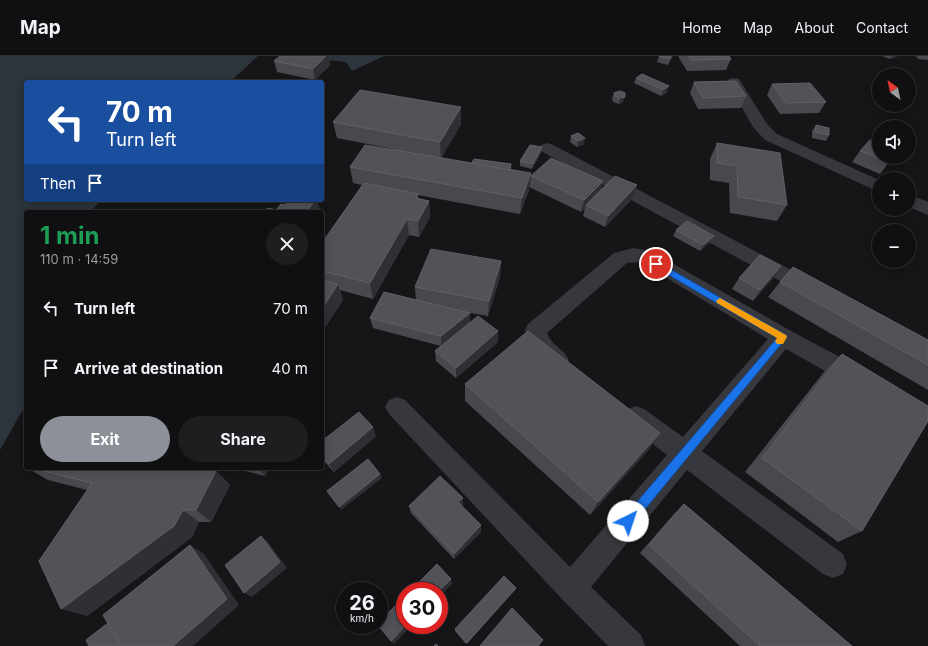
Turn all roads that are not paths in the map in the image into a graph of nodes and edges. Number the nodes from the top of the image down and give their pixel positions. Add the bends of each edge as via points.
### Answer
1 (734, 82) edge
2 (547, 148) dead end
3 (872, 184) edge
4 (916, 203) edge
5 (928, 209) edge
6 (829, 299) edge
7 (783, 337) junction
8 (578, 374) edge
9 (876, 388) edge
10 (616, 402) edge
11 (397, 406) dead end
12 (686, 454) junction
13 (833, 564) dead end
14 (571, 588) junction
15 (630, 646) edge

1 - 3 street via 761,127 771,137
2 - 6 street
4 - 5 street
7 - 8 street via 644,256 633,255 621,258 536,330 538,341 546,351
7 - 9 street
7 - 12 street
10 - 12 street
11 - 14 street
12 - 13 street
12 - 14 street
14 - 15 street

